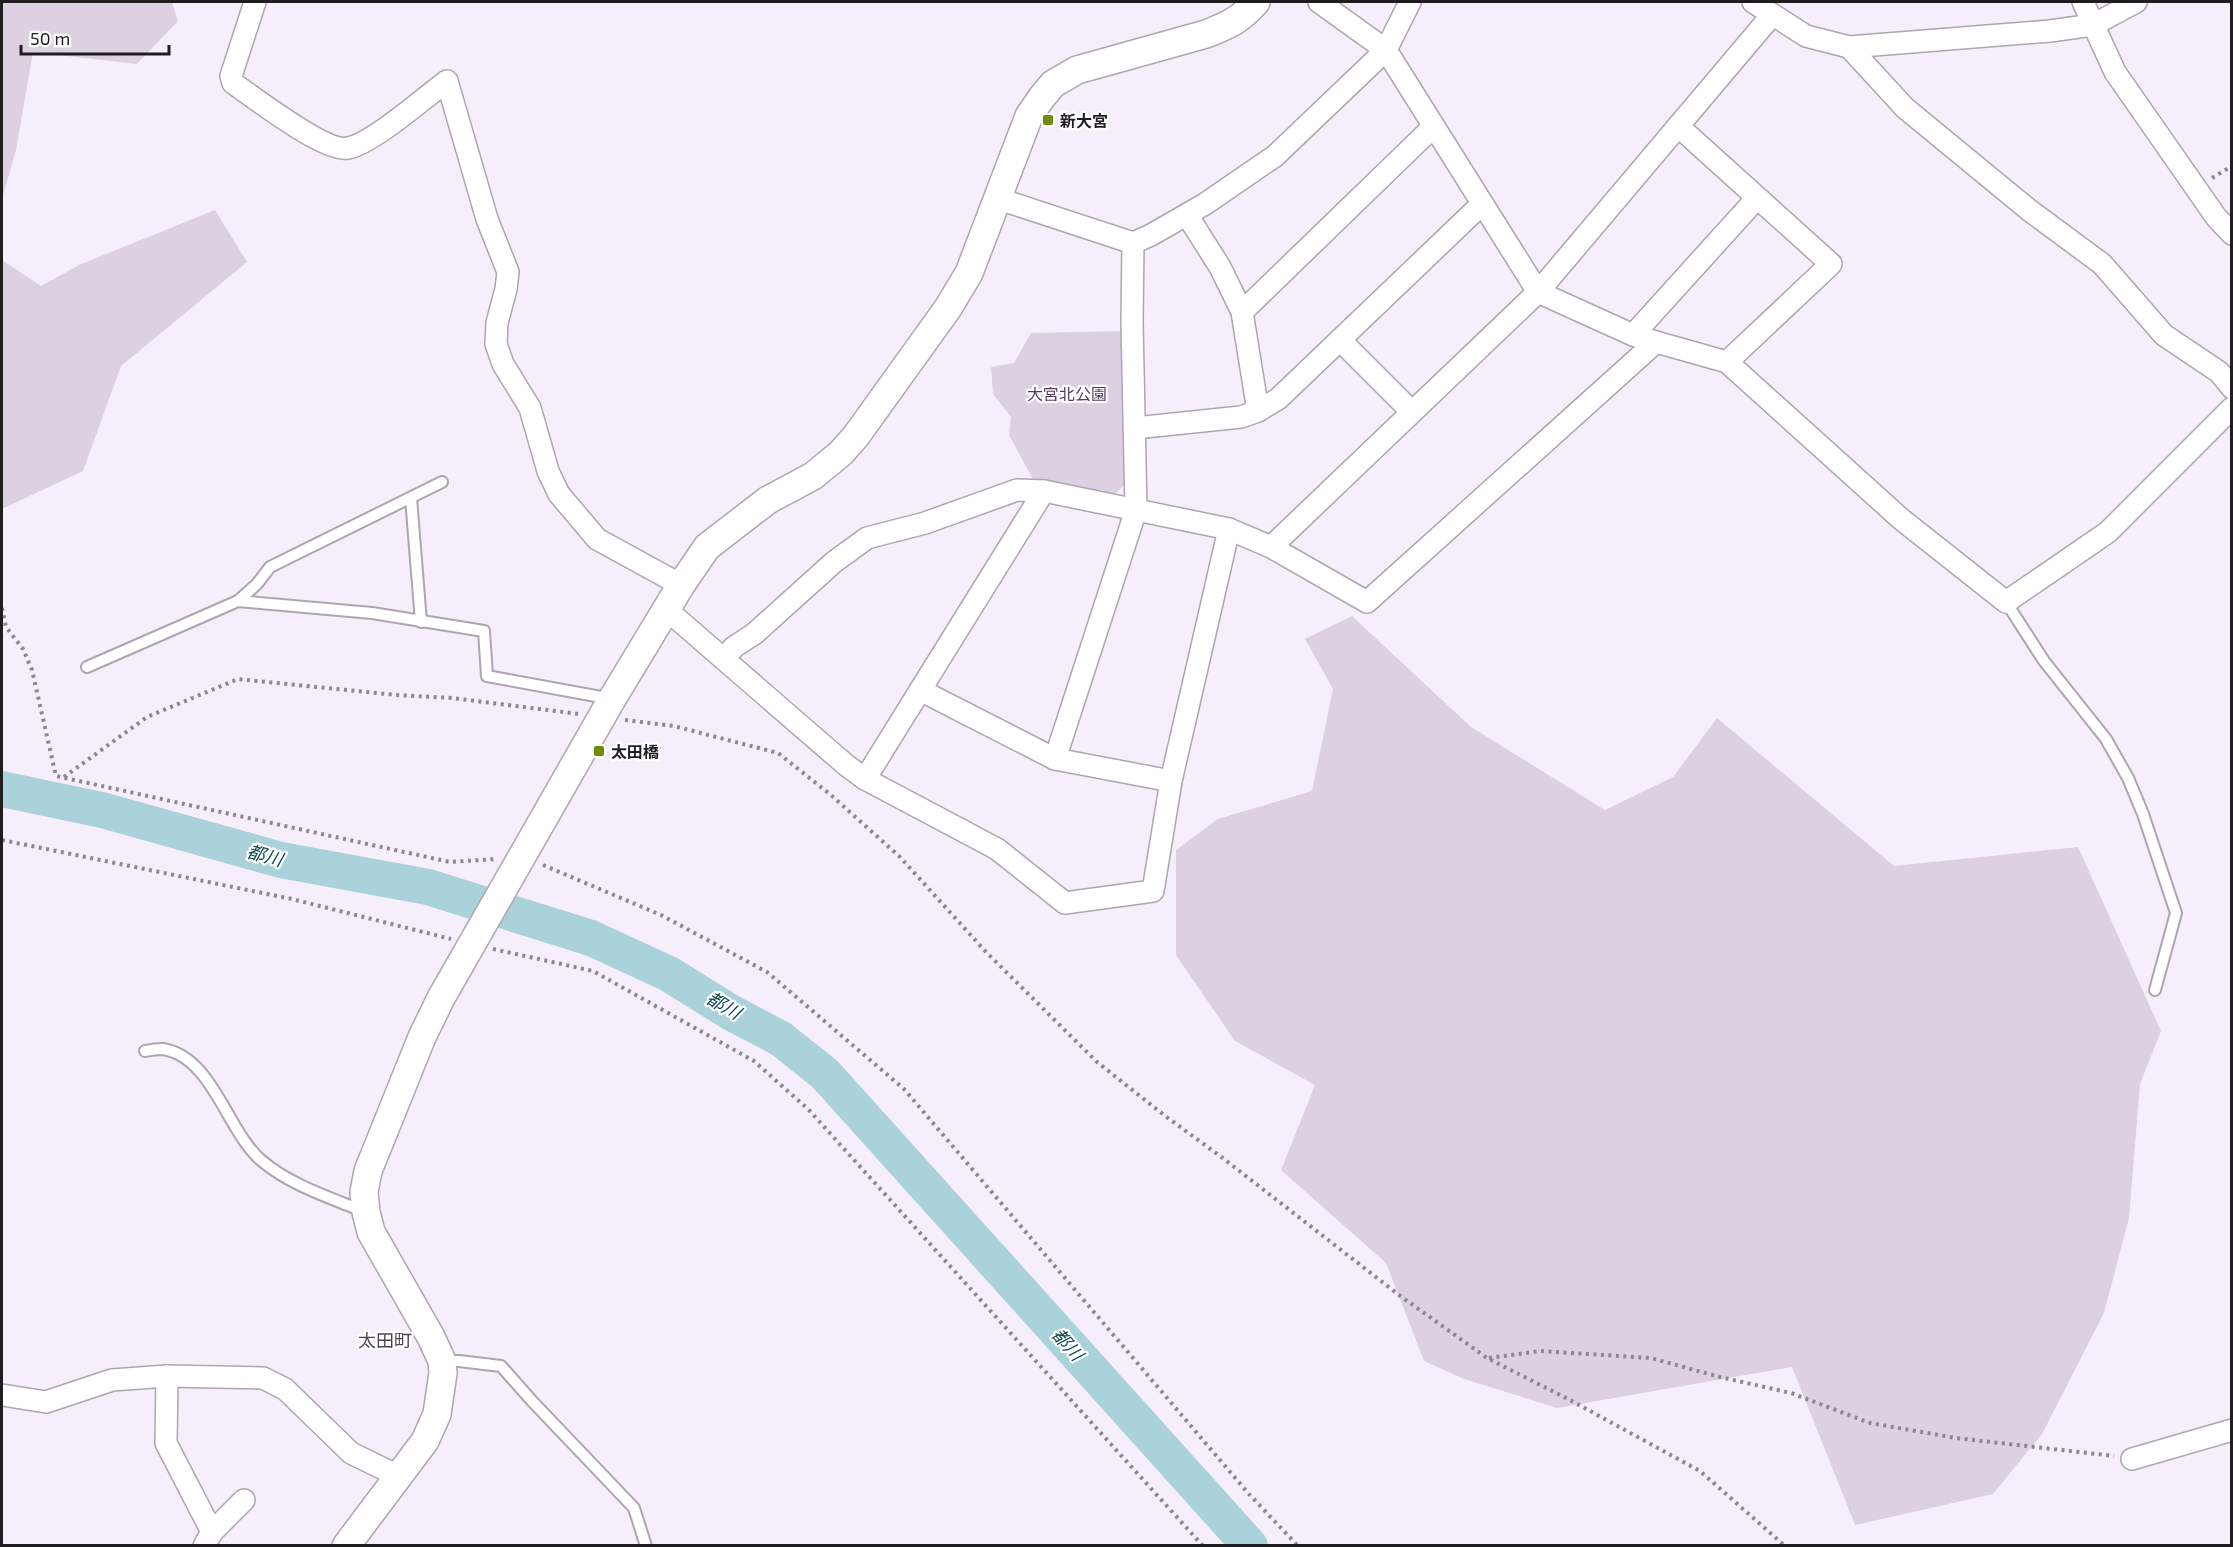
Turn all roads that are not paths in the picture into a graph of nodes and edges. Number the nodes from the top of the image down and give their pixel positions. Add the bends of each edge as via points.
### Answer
1 (255, 2) edge
2 (1256, 2) edge
3 (1319, 2) edge
4 (1410, 2) edge
5 (1753, 2) edge
6 (2083, 2) edge
7 (2136, 2) edge
8 (1772, 15) junction
9 (2093, 25) junction
10 (1849, 47) junction
11 (1386, 50) junction
12 (1678, 126) junction
13 (1433, 127) junction
14 (996, 198) junction
15 (1757, 198) junction
16 (1482, 204) junction
17 (1186, 215) junction
18 (2232, 234) edge
19 (1133, 243) junction
20 (1538, 292) junction
21 (1242, 312) junction
22 (1633, 335) junction
23 (1340, 340) junction
24 (1656, 342) junction
25 (1727, 362) junction
26 (2227, 376) edge
27 (2232, 408) edge
28 (1258, 411) junction
29 (1412, 412) junction
30 (1135, 428) junction
31 (442, 482) dead end
32 (1044, 491) junction
33 (411, 498) junction
34 (1136, 510) junction
35 (1229, 529) junction
36 (1271, 547) junction
37 (681, 585) junction
38 (238, 601) junction
39 (2006, 602) junction
40 (667, 610) junction
41 (422, 622) junction
42 (724, 659) junction
43 (87, 667) dead end
44 (920, 690) junction
45 (608, 708) junction
46 (1055, 759) junction
47 (865, 779) junction
48 (1171, 781) junction
49 (2155, 990) dead end
50 (145, 1051) dead end
51 (366, 1212) junction
52 (442, 1361) junction
53 (167, 1376) junction
54 (2, 1395) edge
55 (2232, 1430) edge
56 (2132, 1459) road end
57 (398, 1476) junction
58 (244, 1500) dead end
59 (208, 1539) edge
60 (346, 1545) edge
61 (646, 1545) edge

1 - 37 street via 231,76 233,83 295,126 334,147 346,149 367,141 447,81 484,209 508,272 496,344 503,364 530,408 548,471 559,494 597,539
2 - 14 street via 1238,20 1214,31 1077,70 1053,84 1029,116
3 - 11 street
4 - 11 street
5 - 8 street
6 - 9 street
7 - 9 street
8 - 10 street via 1806,36
8 - 12 street
9 - 10 street via 2050,32
9 - 18 street via 2115,72 2216,217
10 - 26 street via 1905,108 2102,264 2164,335
11 - 13 street
11 - 17 street via 1275,156
12 - 15 street
12 - 20 street
13 - 16 street
13 - 21 street
14 - 19 street
14 - 37 street via 969,273 856,436 813,476 768,500 707,547
15 - 22 street
15 - 25 street via 1831,264
16 - 20 street
16 - 23 street
17 - 19 street
17 - 21 street via 1220,267
19 - 30 street
20 - 22 street
20 - 29 street
21 - 28 street
22 - 24 street
23 - 28 street via 1278,399
23 - 29 street
24 - 25 street
24 - 36 street via 1367,603
25 - 39 street via 1900,519
27 - 39 street via 2108,532
28 - 30 street via 1241,417
29 - 36 street
30 - 34 street
31 - 33 lane
32 - 34 street
32 - 42 street via 1017,490 925,523 867,538
32 - 44 street
33 - 38 lane via 270,567
33 - 41 lane
34 - 35 street
34 - 46 street
35 - 36 street
35 - 48 street
37 - 40 street
38 - 41 lane via 372,613
38 - 43 lane
39 - 49 lane via 2044,661 2106,739 2144,814 2176,913
40 - 42 street
40 - 45 street
41 - 45 lane via 484,631 487,676
42 - 47 street
44 - 46 street
44 - 47 street
45 - 51 street via 422,1037 372,1160 364,1192
46 - 48 street
47 - 48 street via 997,849 1065,903 1153,891
50 - 51 lane via 162,1049 181,1055 195,1067 261,1160 282,1175
51 - 52 street via 371,1232
52 - 57 street via 437,1414 425,1441
52 - 61 lane via 501,1366 634,1508
53 - 54 street via 112,1380 46,1402
53 - 57 street via 263,1378 285,1389 351,1453
53 - 59 street via 166,1443
55 - 56 street
57 - 60 street
58 - 59 street

